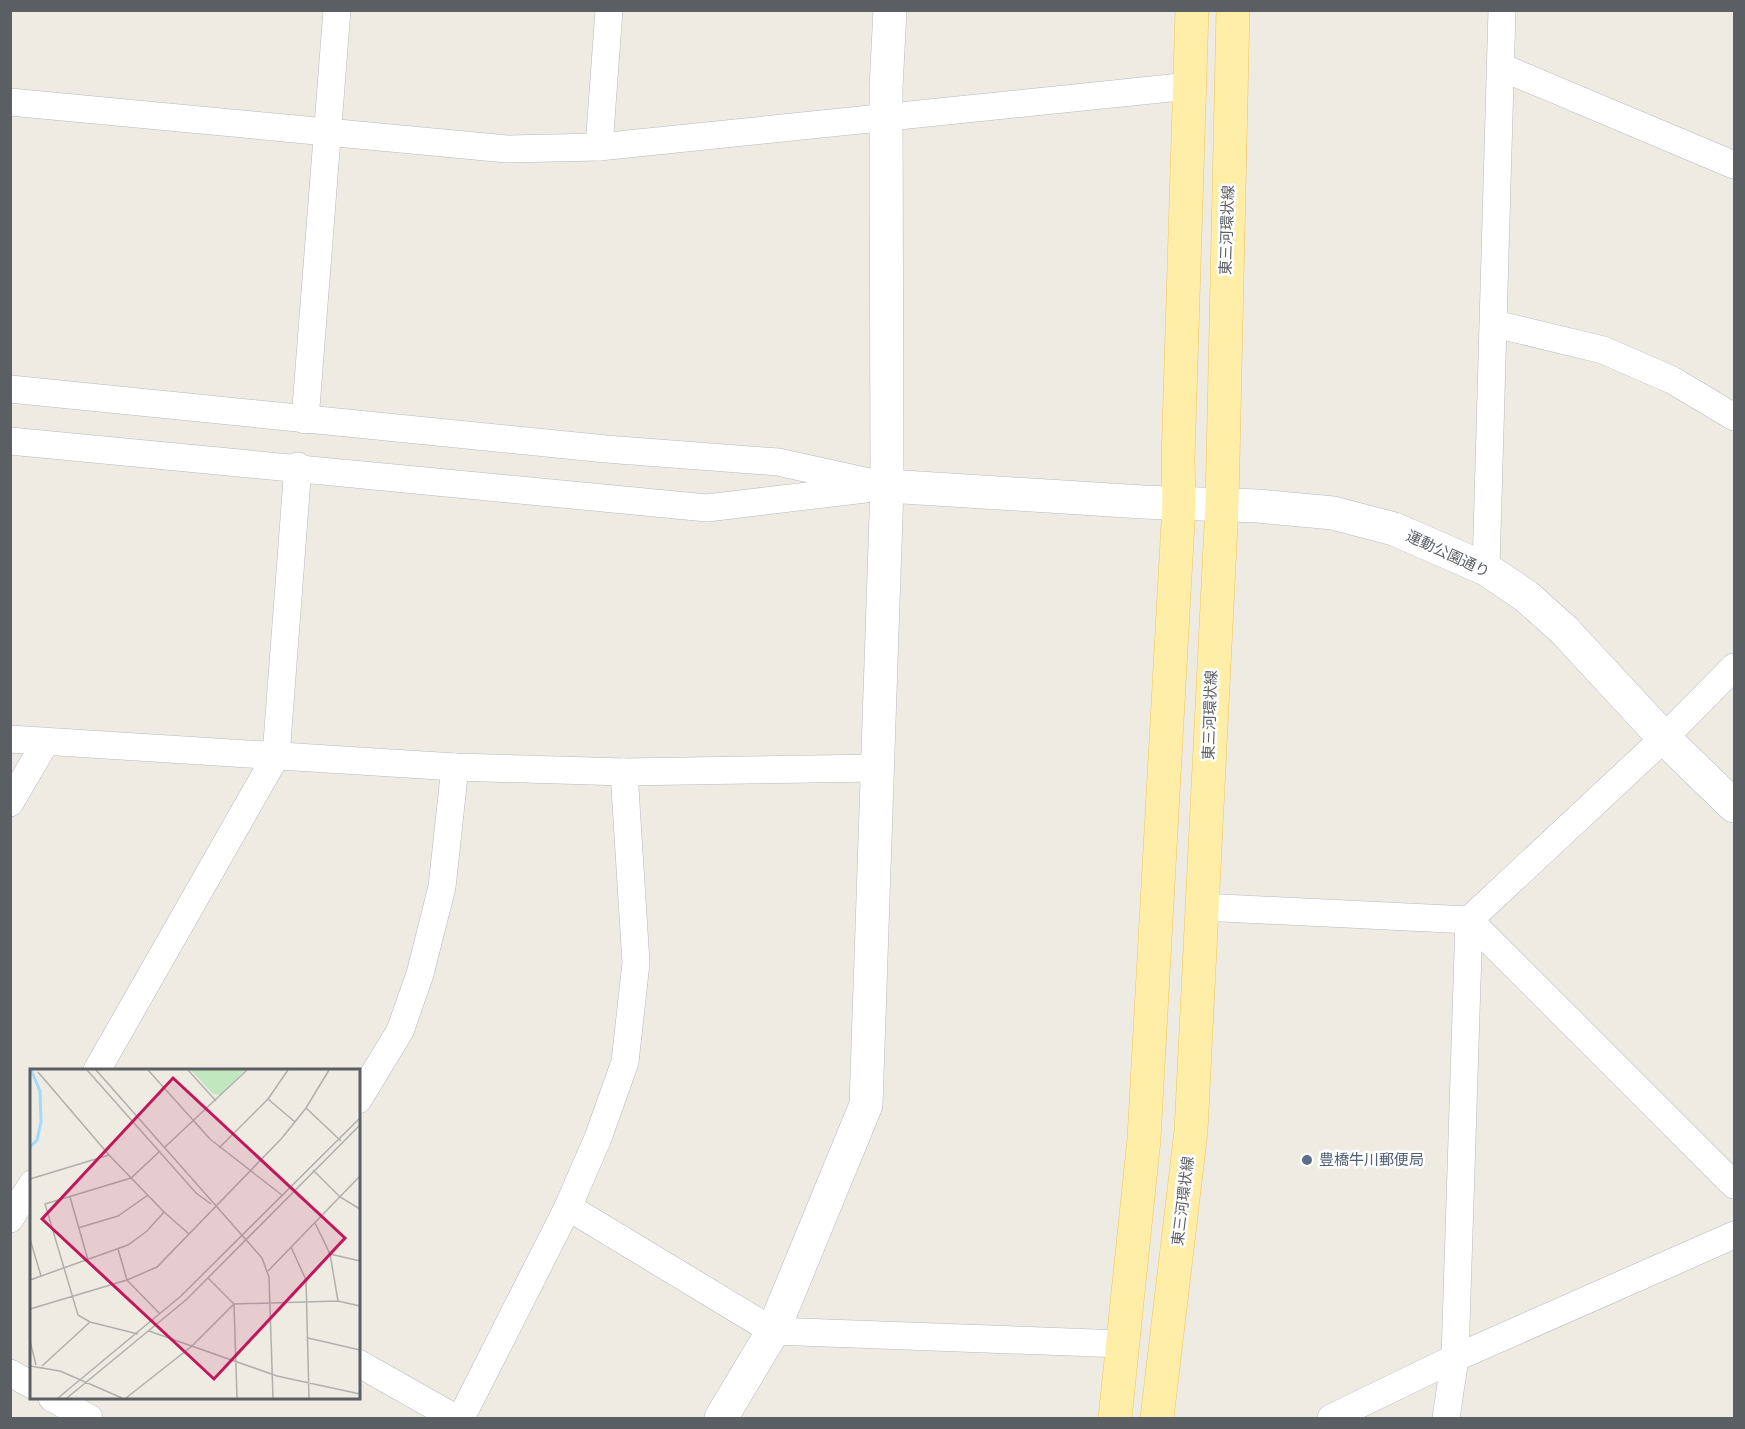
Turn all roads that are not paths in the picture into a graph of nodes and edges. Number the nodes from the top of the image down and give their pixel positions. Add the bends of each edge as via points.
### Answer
1 (337, 10) edge
2 (609, 10) edge
3 (890, 10) edge
4 (1192, 10) edge
5 (1233, 10) edge
6 (1502, 10) edge
7 (1501, 67) junction
8 (1190, 86) junction
9 (10, 102) edge
10 (886, 118) junction
11 (329, 132) junction
12 (599, 147) junction
13 (1734, 165) edge
14 (1495, 324) junction
15 (10, 389) edge
16 (1734, 417) edge
17 (305, 420) junction
18 (10, 441) edge
19 (298, 466) junction
20 (887, 486) junction
21 (1179, 504) junction
22 (1221, 505) junction
23 (1486, 569) junction
24 (1734, 667) edge
25 (1664, 738) junction
26 (10, 739) edge
27 (45, 743) junction
28 (276, 756) junction
29 (455, 767) junction
30 (878, 768) junction
31 (624, 772) junction
32 (10, 803) edge
33 (1734, 806) edge
34 (1202, 907) junction
35 (1469, 920) junction
36 (98, 1069) edge
37 (360, 1097) edge
38 (1734, 1185) edge
39 (30, 1187) edge
40 (568, 1207) junction
41 (10, 1219) edge
42 (1734, 1235) edge
43 (772, 1331) junction
44 (1122, 1344) junction
45 (1455, 1358) junction
46 (360, 1364) edge
47 (10, 1373) edge
48 (30, 1384) edge
49 (54, 1399) edge
50 (88, 1419) edge
51 (455, 1419) edge
52 (460, 1419) edge
53 (721, 1419) edge
54 (1114, 1419) edge
55 (1157, 1419) edge
56 (1331, 1419) edge
57 (1446, 1419) edge

1 - 11 street
2 - 12 street
3 - 10 street
4 - 8 main road
5 - 22 main road, 東三河環状線
6 - 7 street
7 - 13 street
7 - 14 street
8 - 10 street
8 - 21 main road
9 - 11 street
10 - 12 street
10 - 20 street
11 - 12 street via 507,148
11 - 17 street
14 - 16 street via 1603,350 1672,380
14 - 23 street
15 - 17 street
17 - 20 street via 778,462
18 - 19 street
19 - 20 street via 707,508
19 - 28 street
20 - 21 street, 運動公園通り
20 - 30 street
21 - 22 street, 運動公園通り
21 - 44 main road via 1144,1139
22 - 23 street, 運動公園通り via 1333,513 1394,529
22 - 34 main road, 東三河環状線
23 - 25 street, 運動公園通り via 1526,596 1563,630
24 - 25 street
25 - 33 street, 運動公園通り
25 - 35 street
26 - 27 street
27 - 28 street
27 - 32 street
28 - 29 street
28 - 36 street
29 - 31 street
29 - 37 street via 442,887 420,974 400,1031
30 - 31 street
30 - 43 street via 866,1105
31 - 40 street via 636,963 625,1062
34 - 35 street
34 - 55 main road, 東三河環状線 via 1191,1131
35 - 38 street
35 - 45 street
39 - 41 street
40 - 43 street
40 - 52 street
42 - 45 street
43 - 44 street
43 - 53 street
44 - 54 main road
45 - 56 street
45 - 57 street
46 - 51 street
47 - 48 street
49 - 50 street

